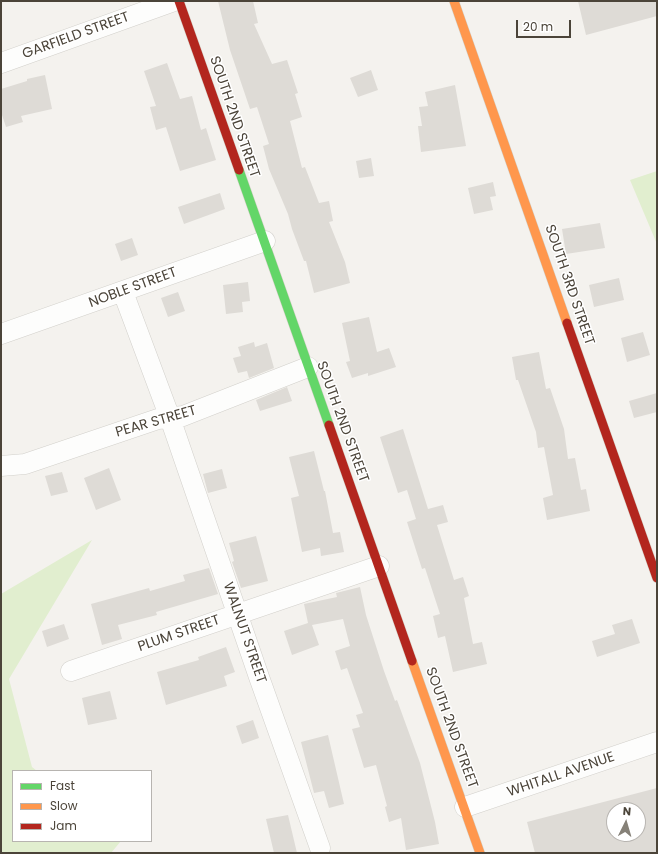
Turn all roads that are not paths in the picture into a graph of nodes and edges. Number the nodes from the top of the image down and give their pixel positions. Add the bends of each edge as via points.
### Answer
1 (174, 1) edge
2 (178, 1) edge
3 (454, 1) edge
4 (1, 63) edge
5 (265, 241) junction
6 (123, 292) junction
7 (1, 334) edge
8 (308, 368) junction
9 (170, 418) junction
10 (1, 466) edge
11 (379, 566) junction
12 (657, 578) edge
13 (237, 614) junction
14 (71, 671) dead end
15 (657, 742) edge
16 (464, 807) junction
17 (320, 848) dead end
18 (480, 853) edge

1 - 4 street, GARFIELD STREET
2 - 5 main road, SOUTH 2ND STREET
3 - 12 main road, SOUTH 3RD STREET
5 - 6 street, NOBLE STREET
5 - 8 main road, SOUTH 2ND STREET
6 - 7 street, NOBLE STREET
6 - 9 street, WALNUT STREET
8 - 9 street, PEAR STREET via 183,416
8 - 11 main road, SOUTH 2ND STREET
9 - 10 street, PEAR STREET via 158,419 25,464
9 - 13 street, WALNUT STREET
11 - 13 street, PLUM STREET
11 - 16 main road, SOUTH 2ND STREET
13 - 14 street, PLUM STREET
13 - 17 street, WALNUT STREET
15 - 16 street, WHITALL AVENUE
16 - 18 main road, SOUTH 2ND STREET

